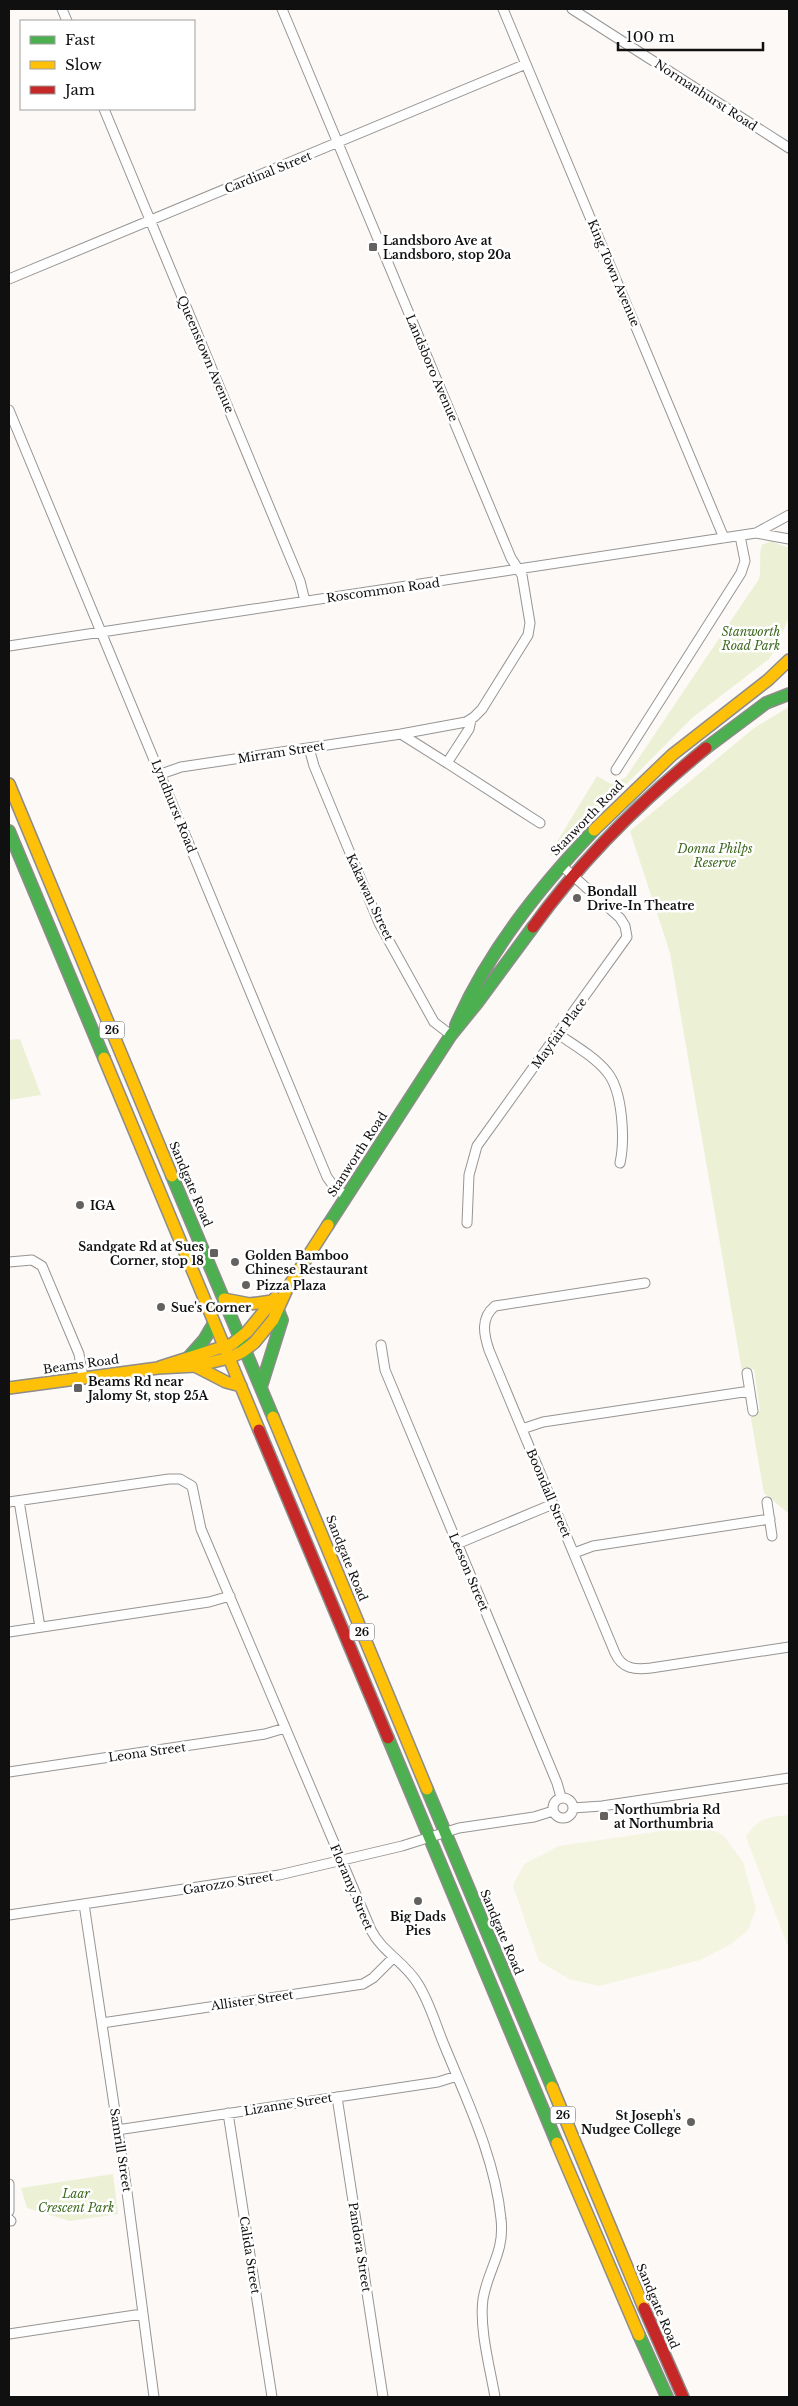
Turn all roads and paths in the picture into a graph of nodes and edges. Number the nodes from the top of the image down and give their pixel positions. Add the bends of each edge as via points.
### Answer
1 (282, 9) edge
2 (503, 9) edge
3 (572, 9) edge
4 (526, 64) junction
5 (104, 110) edge
6 (338, 143) junction
7 (789, 148) edge
8 (150, 221) junction
9 (9, 279) edge
10 (9, 410) edge
11 (789, 515) edge
12 (756, 533) junction
13 (740, 536) junction
14 (724, 538) junction
15 (789, 539) edge
16 (518, 570) junction
17 (305, 601) junction
18 (100, 632) junction
19 (9, 646) edge
20 (789, 660) edge
21 (789, 694) edge
22 (470, 720) junction
23 (401, 734) junction
24 (309, 748) junction
25 (448, 763) junction
26 (616, 770) dead end
27 (161, 774) junction
28 (9, 784) edge
29 (540, 823) dead end
30 (9, 831) edge
31 (561, 865) junction
32 (574, 875) junction
33 (558, 1034) junction
34 (451, 1035) junction
35 (620, 1163) dead end
36 (346, 1196) junction
37 (467, 1223) dead end
38 (9, 1262) edge
39 (645, 1283) dead end
40 (224, 1299) junction
41 (275, 1305) junction
42 (214, 1323) junction
43 (240, 1338) junction
44 (381, 1346) dead end
45 (224, 1347) junction
46 (246, 1350) junction
47 (230, 1359) junction
48 (192, 1362) junction
49 (747, 1373) dead end
50 (83, 1378) junction
51 (241, 1386) junction
52 (261, 1387) junction
53 (9, 1388) edge
54 (750, 1391) junction
55 (753, 1410) dead end
56 (522, 1429) junction
57 (19, 1501) junction
58 (9, 1502) edge
59 (767, 1502) dead end
60 (554, 1504) junction
61 (770, 1519) junction
62 (772, 1536) dead end
63 (457, 1544) junction
64 (574, 1553) junction
65 (230, 1596) junction
66 (40, 1627) junction
67 (9, 1632) edge
68 (789, 1647) edge
69 (285, 1728) junction
70 (9, 1772) edge
71 (789, 1778) edge
72 (561, 1797) junction
73 (573, 1808) junction
74 (553, 1811) junction
75 (444, 1831) junction
76 (429, 1836) junction
77 (342, 1861) junction
78 (84, 1904) junction
79 (9, 1915) edge
80 (393, 1958) junction
81 (102, 2023) junction
82 (457, 2076) junction
83 (337, 2097) junction
84 (228, 2113) junction
85 (117, 2130) junction
86 (9, 2184) edge
87 (9, 2211) edge
88 (142, 2314) junction
89 (9, 2334) edge
90 (154, 2397) edge
91 (272, 2397) edge
92 (383, 2397) edge
93 (495, 2397) edge
94 (667, 2397) edge
95 (683, 2397) edge

1 - 6 street, Landsboro Avenue
2 - 4 street, King Town Avenue
3 - 7 street, Normanhurst Road
4 - 6 street, Cardinal Street
4 - 14 street, King Town Avenue
5 - 8 street, Queenstown Avenue
6 - 8 street, Cardinal Street
6 - 16 street, Landsboro Avenue
8 - 9 street, Cardinal Street
8 - 17 street, Queenstown Avenue via 300,581
10 - 18 street, Lyndhurst Road
11 - 12 street, Roscommon Road
12 - 13 street, Roscommon Road
12 - 15 street, Roscommon Road
13 - 14 street, Roscommon Road
13 - 26 street, Stanworth Road via 745,557 743,568
14 - 16 street, Roscommon Road
16 - 17 street, Roscommon Road
16 - 22 street, Landsboro Avenue via 522,575 529,613 528,635 482,708
17 - 18 street, Roscommon Road
18 - 19 street, Roscommon Road
18 - 27 street, Lyndhurst Road
20 - 31 main road, Stanworth Road via 773,678 699,732 636,786
21 - 32 main road, Stanworth Road via 754,711 693,759 630,815
22 - 23 street, Mirram Street
22 - 25 street via 469,729
23 - 24 street, Mirram Street
23 - 25 street
24 - 27 street, Mirram Street via 181,767
24 - 34 street, Kakawan Street via 380,923 434,1022
25 - 29 street
27 - 36 street, Lyndhurst Road via 327,1177
28 - 40 main road, Sandgate Road / 26
30 - 42 main road, 26
31 - 32 street, Mayfair Place
31 - 34 main road, Stanworth Road via 511,930 468,994
32 - 33 street, Mayfair Place via 620,918 627,937
32 - 34 main road, Stanworth Road via 480,1003
33 - 35 street via 599,1064 612,1078 624,1140
33 - 37 street, Mayfair Place via 477,1146 468,1175
34 - 36 main road, Stanworth Road
36 - 41 main road, Stanworth Road
38 - 50 street via 30,1260 43,1269 79,1354
39 - 56 street, Boondall Street via 500,1304 488,1313 484,1326 486,1340
40 - 41 main road
40 - 43 main road, Sandgate Road / 26
41 - 43 main road, Stanworth Road
41 - 46 main road, Stanworth Road via 260,1341
41 - 52 main road via 282,1320
42 - 45 main road, 26
42 - 48 main road
43 - 45 main road, Stanworth Road
43 - 46 main road, Sandgate Road / 26
44 - 63 street, Leeson Street via 385,1370
45 - 47 main road, 26
45 - 48 main road, Beams Road
46 - 47 main road, Beams Road
46 - 52 main road, Sandgate Road / 26
47 - 48 main road, Beams Road
47 - 51 main road, 26
48 - 50 main road, Beams Road via 171,1369
48 - 51 main road via 226,1382
49 - 54 street
50 - 53 main road, Beams Road
51 - 76 main road, 26
52 - 75 main road, Sandgate Road / 26
54 - 55 street
54 - 56 street via 543,1422
56 - 60 street, Boondall Street
57 - 58 street
57 - 65 street, Floramy Street via 180,1479 192,1486 202,1529
57 - 66 street
59 - 61 street
60 - 63 street
60 - 64 street, Boondall Street
61 - 62 street
61 - 64 street via 593,1546
63 - 72 street, Leeson Street
64 - 68 street, Boondall Street via 614,1653 626,1667 651,1668
65 - 66 street
65 - 69 street, Floramy Street
66 - 67 street
69 - 70 street, Leona Street via 265,1734
69 - 77 street, Floramy Street
71 - 73 street
72 - 73 street via 570,1800
72 - 74 street via 554,1802
73 - 74 street via 565,1818 558,1817
74 - 75 street, Garozzo Street
75 - 76 street, Garozzo Street
75 - 95 main road, Sandgate Road / 26
76 - 77 street, Garozzo Street
76 - 94 main road, 26
77 - 78 street, Garozzo Street via 278,1875
77 - 80 street, Floramy Street via 374,1936
78 - 79 street, Garozzo Street
78 - 81 street, Samrill Street
80 - 81 street, Allister Street via 363,1984
80 - 82 street, Floramy Street via 418,1983
81 - 85 street, Samrill Street
82 - 83 street, Lizanne Street via 438,2082
82 - 93 street, Floramy Street via 483,2137 501,2217 501,2246 483,2301
83 - 84 street, Lizanne Street
83 - 92 street, Pandora Street
84 - 85 street, Lizanne Street
84 - 91 street, Calida Street
85 - 88 street, Samrill Street
86 - 87 street
88 - 89 street
88 - 90 street, Samrill Street

